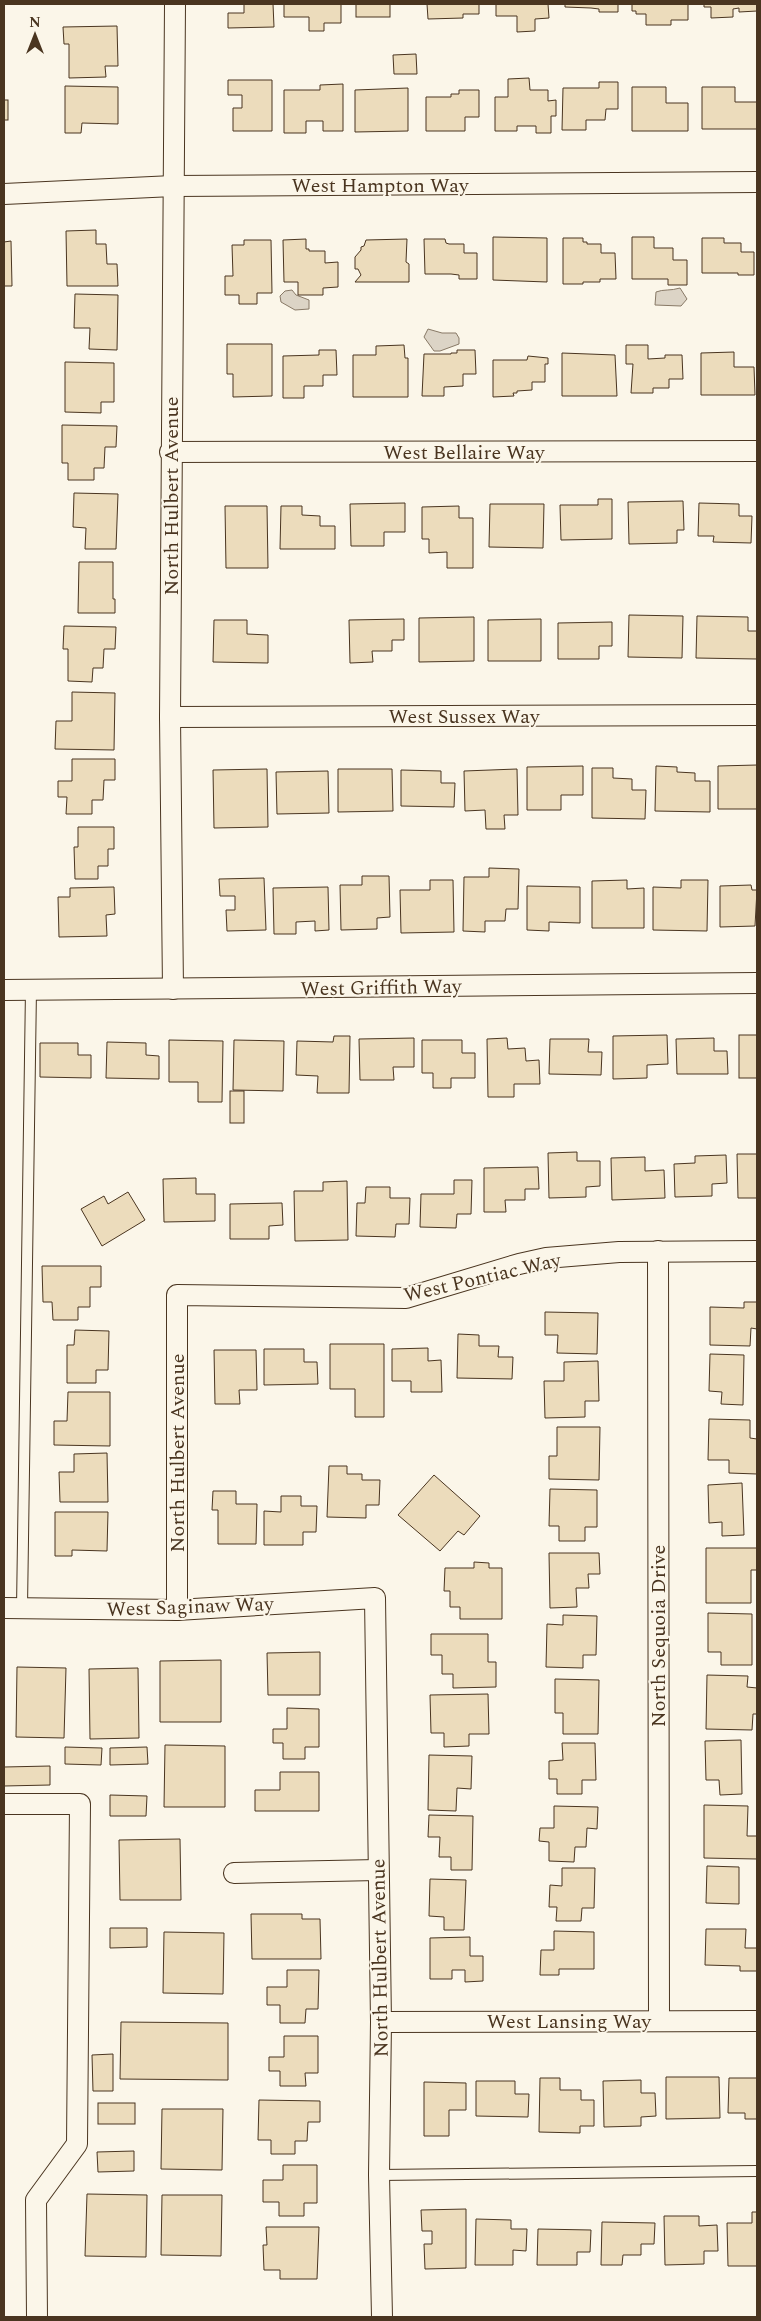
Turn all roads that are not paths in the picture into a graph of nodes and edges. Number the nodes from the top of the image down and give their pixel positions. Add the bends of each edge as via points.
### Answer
1 (175, 4) edge
2 (757, 182) edge
3 (174, 186) junction
4 (4, 194) edge
5 (757, 451) edge
6 (170, 452) junction
7 (757, 715) edge
8 (170, 717) junction
9 (757, 983) edge
10 (31, 989) junction
11 (174, 989) junction
12 (4, 990) edge
13 (658, 1251) junction
14 (757, 1251) edge
15 (177, 1295) joint
16 (376, 1598) joint
17 (13, 1608) edge
18 (177, 1610) junction
19 (4, 1804) edge
20 (378, 1870) junction
21 (234, 1873) dead end
22 (659, 2020) junction
23 (757, 2021) edge
24 (381, 2022) junction
25 (757, 2171) edge
26 (379, 2175) junction
27 (37, 2317) edge
28 (382, 2317) edge

1 - 3 street, North Hulbert Avenue
2 - 3 street, West Hampton Way
3 - 4 street, West Hampton Way
3 - 6 street, North Hulbert Avenue
5 - 6 street, West Bellaire Way
6 - 8 street, North Hulbert Avenue
7 - 8 street, West Sussex Way
8 - 11 street, North Hulbert Avenue
9 - 11 street, West Griffith Way
10 - 11 street, West Griffith Way
10 - 12 street, West Griffith Way
10 - 17 lane
13 - 14 street, West Pontiac Way
13 - 15 street, West Pontiac Way via 546,1258 406,1298
13 - 22 street, North Sequoia Drive
15 - 18 street, North Hulbert Avenue
16 - 18 street, West Saginaw Way
16 - 20 street, North Hulbert Avenue
17 - 18 street, West Saginaw Way
19 - 27 street via 80,1804 77,2144 36,2200
20 - 21 street
20 - 24 street, North Hulbert Avenue
22 - 23 street, West Lansing Way
22 - 24 street, West Lansing Way
24 - 26 street, North Hulbert Avenue
25 - 26 lane
26 - 28 street, North Hulbert Avenue

